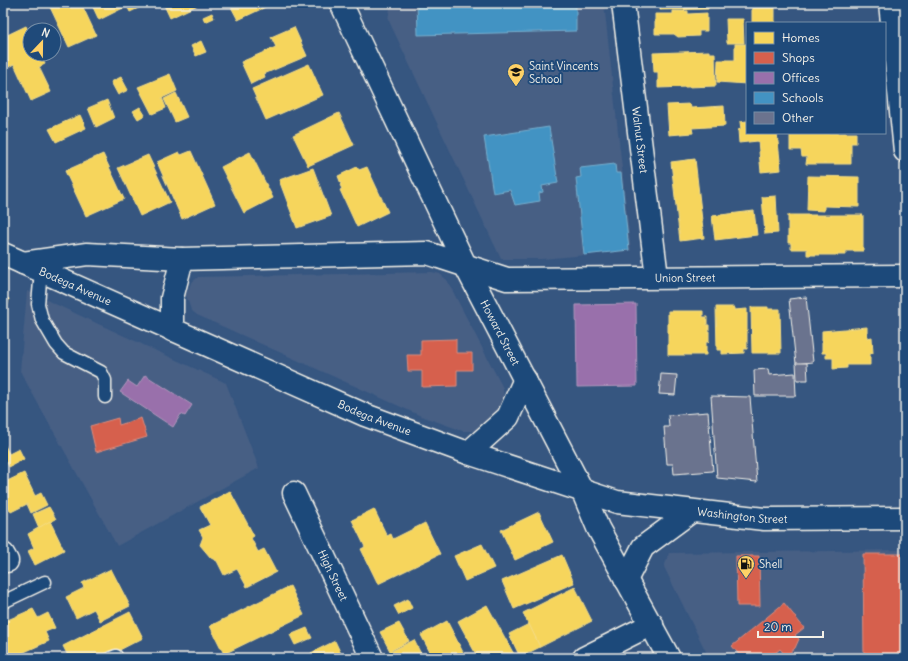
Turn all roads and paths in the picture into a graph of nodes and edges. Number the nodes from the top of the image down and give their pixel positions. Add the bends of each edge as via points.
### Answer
1 (340, 3) edge
2 (623, 3) edge
3 (890, 3) edge
4 (905, 151) edge
5 (182, 259) junction
6 (22, 263) edge
7 (466, 267) junction
8 (905, 276) edge
9 (657, 277) junction
10 (172, 330) junction
11 (525, 379) junction
12 (105, 396) dead end
13 (468, 453) junction
14 (582, 490) junction
15 (294, 493) dead end
16 (692, 511) junction
17 (905, 518) edge
18 (626, 580) junction
19 (45, 582) dead end
20 (3, 602) edge
21 (652, 624) junction
22 (372, 658) edge
23 (584, 658) edge
24 (669, 658) edge

1 - 7 street, Howard Street
2 - 9 street, Walnut Street
3 - 4 street
5 - 6 street, Bodega Avenue via 88,254
5 - 7 street, Bodega Avenue via 427,253
5 - 10 street via 172,298
6 - 10 street, Bodega Avenue
6 - 12 lane via 42,320 56,344 64,353 101,372 105,380
7 - 9 street, Union Street via 507,279
7 - 11 street, Howard Street
8 - 9 street, Union Street
10 - 13 street, Bodega Avenue via 365,415
11 - 13 street via 508,416
11 - 14 street, Howard Street
13 - 14 street, Bodega Avenue
14 - 16 street, Washington Street via 617,502
14 - 18 street, Howard Street via 598,528
15 - 22 street, High Street
16 - 17 street, Washington Street via 764,519
16 - 18 street via 643,547
18 - 21 street, Howard Street
19 - 20 lane
21 - 23 street
21 - 24 street, Howard Street

